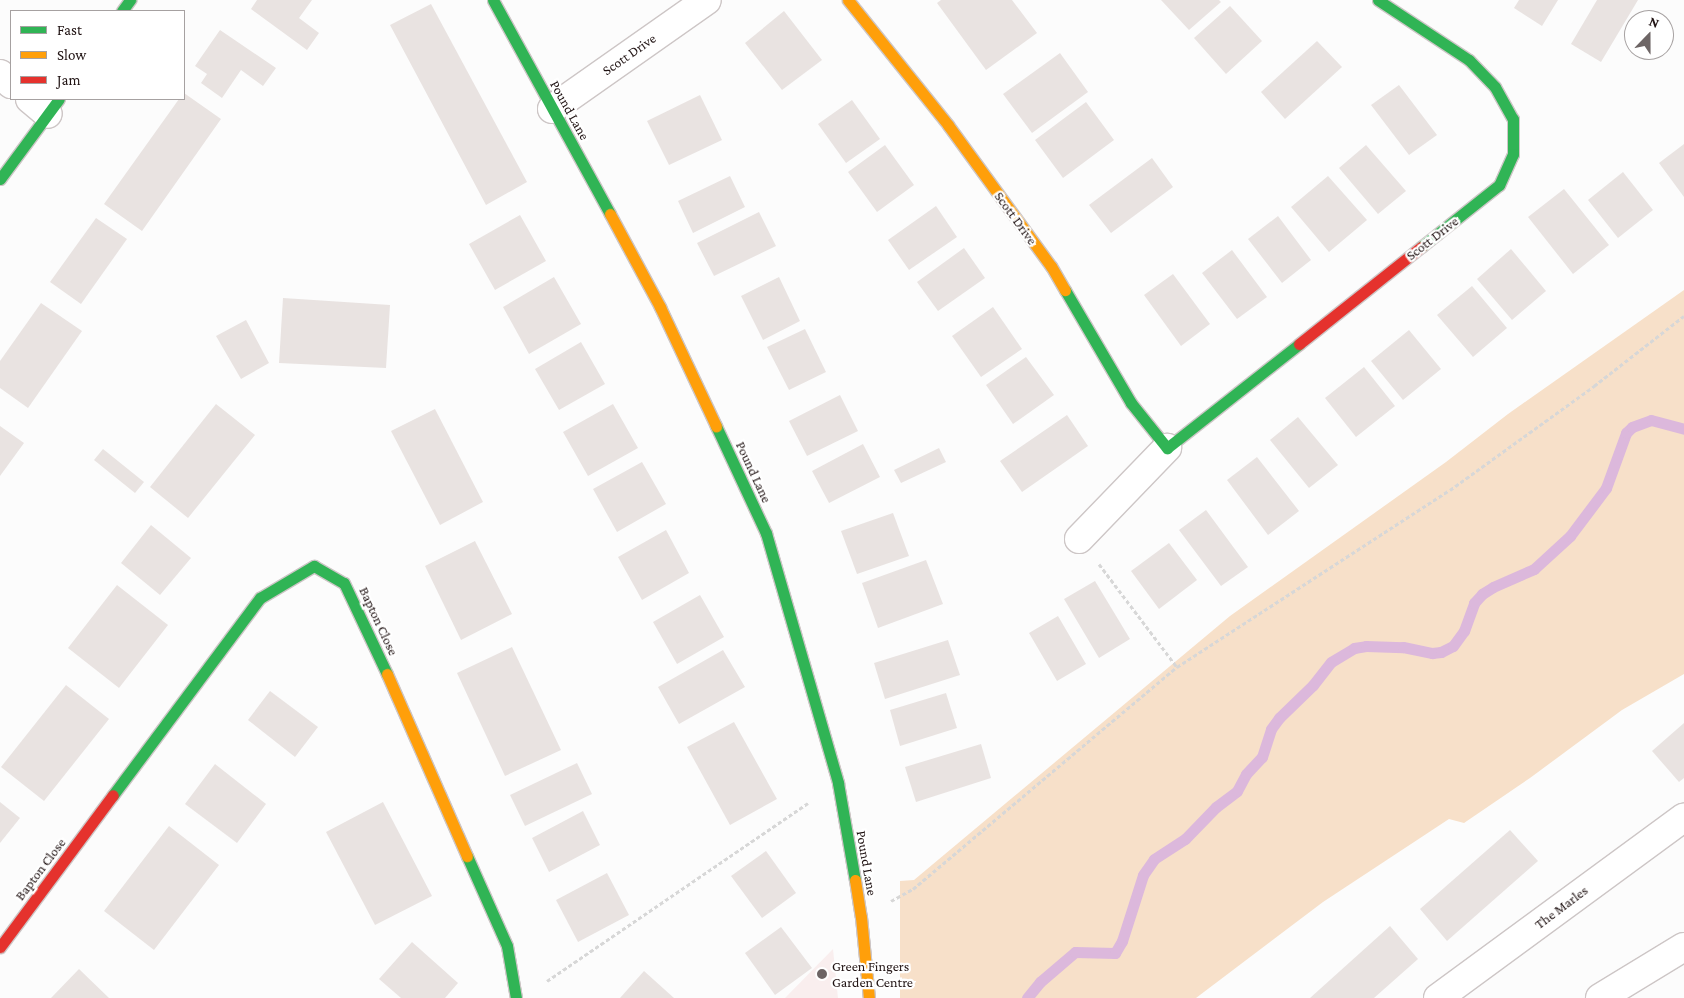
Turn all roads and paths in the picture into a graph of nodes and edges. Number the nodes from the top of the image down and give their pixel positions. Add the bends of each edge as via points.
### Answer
1 (492, 0) edge
2 (707, 0) edge
3 (848, 0) edge
4 (1378, 0) edge
5 (0, 74) edge
6 (10, 83) edge
7 (46, 104) edge
8 (552, 109) junction
9 (0, 179) edge
10 (1684, 316) edge
11 (1167, 448) junction
12 (1079, 539) joint
13 (1177, 667) junction
14 (838, 783) junction
15 (1684, 816) edge
16 (861, 917) junction
17 (0, 947) edge
18 (1684, 947) edge
19 (546, 982) dead end
20 (516, 998) edge
21 (869, 998) edge
22 (1438, 998) edge
23 (1600, 998) edge

1 - 8 street, Pound Lane
2 - 8 street, Scott Drive
3 - 11 street, Scott Drive via 948,125 1051,266 1131,403
4 - 11 street, Scott Drive via 1469,60 1495,86 1513,119 1513,154 1506,170 1498,185
5 - 6 street
7 - 9 street
8 - 14 street, Pound Lane via 660,307 766,533
10 - 13 path via 1450,490
11 - 12 street, Scott Drive
12 - 13 path
13 - 16 path via 913,889
14 - 16 street, Pound Lane
14 - 19 path
15 - 22 street, The Marles
16 - 21 street, Pound Lane
17 - 20 street, Bapton Close via 260,598 314,566 344,583 360,614 507,946
18 - 23 street

